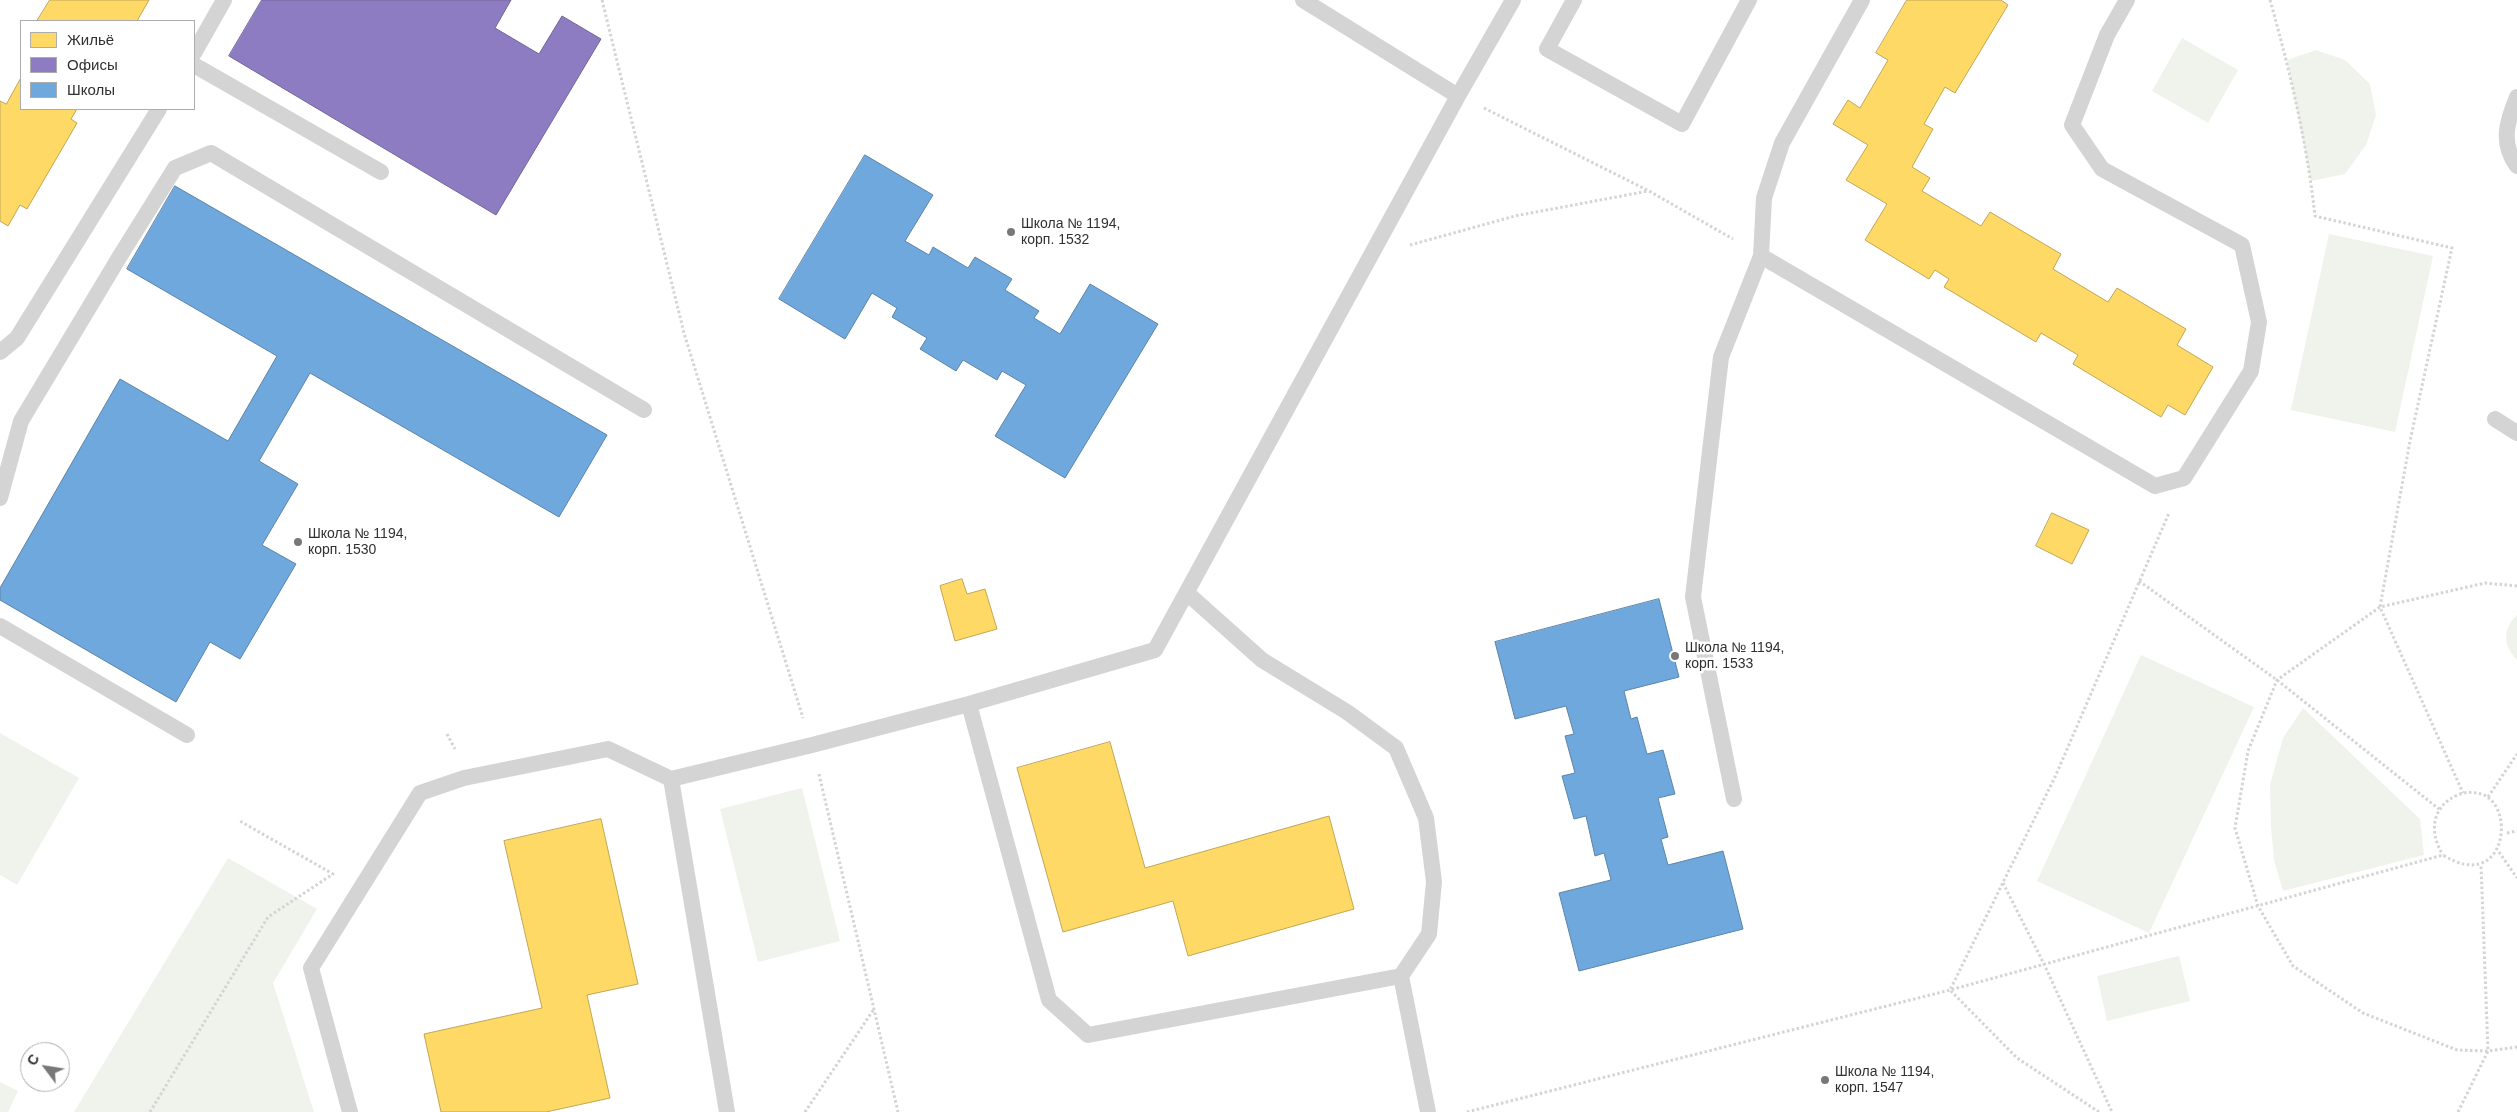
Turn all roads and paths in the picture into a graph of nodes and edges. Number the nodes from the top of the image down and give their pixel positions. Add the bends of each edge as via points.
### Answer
1 (224, 0) edge
2 (602, 0) edge
3 (1303, 0) edge
4 (1513, 0) edge
5 (1574, 0) edge
6 (1750, 0) edge
7 (1862, 0) edge
8 (2127, 0) edge
9 (2270, 0) edge
10 (195, 51) edge
11 (195, 66) edge
12 (1458, 96) junction
13 (2517, 97) edge
14 (158, 110) edge
15 (2517, 166) edge
16 (381, 172) dead end
17 (1649, 191) junction
18 (1371, 256) junction
19 (1762, 256) junction
20 (0, 352) edge
21 (644, 410) dead end
22 (2495, 419) dead end
23 (2517, 433) edge
24 (2184, 478) junction
25 (0, 498) edge
26 (2139, 580) junction
27 (2517, 586) edge
28 (1187, 593) junction
29 (2380, 607) junction
30 (0, 626) edge
31 (2277, 680) junction
32 (969, 704) junction
33 (447, 734) dead end
34 (187, 735) dead end
35 (812, 745) junction
36 (2517, 754) edge
37 (459, 756) dead end
38 (671, 779) junction
39 (2462, 793) junction
40 (2488, 797) junction
41 (1734, 799) dead end
42 (2440, 808) junction
43 (238, 820) dead end
44 (2517, 830) edge
45 (2507, 832) junction
46 (2499, 852) junction
47 (2443, 855) junction
48 (2481, 865) junction
49 (2517, 878) edge
50 (2003, 883) junction
51 (2258, 906) junction
52 (2044, 964) junction
53 (1401, 976) junction
54 (1950, 990) junction
55 (874, 1009) junction
56 (2517, 1047) edge
57 (2488, 1051) junction
58 (150, 1112) edge
59 (350, 1112) edge
60 (727, 1112) edge
61 (805, 1112) edge
62 (898, 1112) edge
63 (1428, 1112) edge
64 (1467, 1112) edge
65 (2099, 1112) edge
66 (2112, 1112) edge
67 (2458, 1112) edge

1 - 10 lane
2 - 35 path via 684,333
3 - 12 lane
4 - 12 lane
5 - 6 lane via 1547,49 1682,124
7 - 19 lane via 1782,143 1764,198
8 - 24 lane via 2107,35 2072,125 2102,169 2242,245 2259,322 2252,371
9 - 29 path via 2287,60 2311,181 2314,216 2452,248 2410,441
11 - 16 lane
12 - 17 path
12 - 18 lane
13 - 15 lane via 2505,131 2511,158
14 - 20 lane via 16,338
17 - 18 path via 1515,216
17 - 19 path
18 - 28 lane
19 - 24 lane via 2155,486
19 - 41 lane via 1721,357 1693,597
21 - 25 lane via 211,153 175,168 120,256 21,421
22 - 23 lane
24 - 26 path
26 - 31 path
26 - 50 path via 2056,777
27 - 29 path via 2485,583
28 - 32 lane via 1154,650
28 - 53 lane via 1262,660 1347,712 1396,748 1426,818 1434,882 1429,934
29 - 31 path
29 - 39 path
30 - 34 lane
31 - 42 path
31 - 51 path via 2248,750 2235,828
32 - 35 lane
32 - 53 lane via 1050,1000 1088,1035
33 - 37 path
35 - 38 lane
35 - 55 path
36 - 40 path
38 - 59 lane via 608,749 464,778 420,793 311,968
38 - 60 lane
39 - 40 path
39 - 42 path
40 - 45 path via 2502,811
42 - 47 path via 2433,831
43 - 58 path via 333,874 268,917
44 - 45 path
45 - 46 path
46 - 48 path
46 - 49 path
47 - 48 path via 2458,864
47 - 51 path
48 - 57 path
50 - 52 path
50 - 54 path
51 - 52 path
51 - 57 path via 2293,966 2363,1013 2457,1050
52 - 54 path
52 - 66 path
53 - 63 lane
54 - 64 path
54 - 65 path via 2017,1058
55 - 61 path
55 - 62 path
56 - 57 path
57 - 67 path

